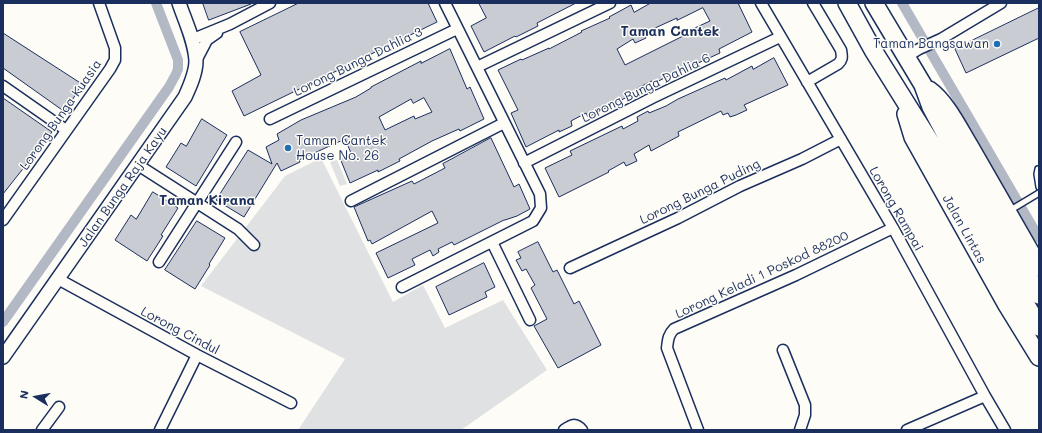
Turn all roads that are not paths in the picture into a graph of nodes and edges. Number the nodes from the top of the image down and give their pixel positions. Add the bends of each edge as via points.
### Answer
1 (99, 3) edge
2 (179, 3) edge
3 (270, 3) edge
4 (445, 3) edge
5 (610, 3) edge
6 (760, 3) edge
7 (813, 3) edge
8 (843, 3) edge
9 (847, 3) edge
10 (874, 3) edge
11 (1001, 3) edge
12 (255, 6) edge
13 (186, 21) junction
14 (230, 24) junction
15 (457, 29) junction
16 (864, 32) junction
17 (780, 38) junction
18 (192, 40) junction
19 (913, 53) junction
20 (196, 62) junction
21 (477, 67) junction
22 (807, 82) junction
23 (923, 85) junction
24 (3, 86) edge
25 (901, 95) junction
26 (270, 119) dead end
27 (504, 123) junction
28 (66, 130) junction
29 (841, 139) junction
30 (236, 142) dead end
31 (524, 163) junction
32 (138, 165) junction
33 (1038, 168) dead end
34 (1039, 187) edge
35 (1039, 193) edge
36 (351, 201) dead end
37 (197, 203) junction
38 (1008, 211) junction
39 (4, 215) edge
40 (893, 228) junction
41 (492, 242) junction
42 (254, 245) dead end
43 (159, 262) dead end
44 (1039, 267) edge
45 (570, 268) dead end
46 (58, 279) junction
47 (402, 286) dead end
48 (1039, 295) edge
49 (530, 320) dead end
50 (1039, 327) edge
51 (783, 350) dead end
52 (197, 355) junction
53 (3, 356) edge
54 (1039, 357) edge
55 (984, 396) junction
56 (291, 403) dead end
57 (59, 407) dead end
58 (42, 430) edge
59 (160, 430) edge
60 (564, 430) edge
61 (582, 430) edge
62 (698, 430) edge
63 (800, 430) edge
64 (907, 430) edge
65 (1005, 430) edge

1 - 28 street, Lorong Bunga Kuasia via 115,48 115,60
2 - 13 street, Jalan Bunga Raja Kayu
3 - 12 street
4 - 15 street
5 - 21 street
6 - 17 street, Lorong Rampai
7 - 22 street via 841,50 842,60
8 - 16 street
9 - 16 highway, Jalan Lintas
10 - 19 highway
11 - 19 street
12 - 14 street
13 - 14 street via 198,29
13 - 18 street, Jalan Bunga Raja Kayu
14 - 18 street
14 - 20 street via 207,40
15 - 21 street
15 - 26 street, Lorong Bunga Dahlia 3
16 - 25 highway, Jalan Lintas
17 - 22 street, Lorong Rampai
17 - 31 street, Lorong Bunga Dahlia 6 via 652,98
18 - 20 street, Jalan Bunga Raja Kayu
19 - 23 highway
20 - 32 street, Jalan Bunga Raja Kayu via 185,97
21 - 27 street
22 - 29 street, Lorong Rampai
23 - 38 highway via 936,94 951,116
23 - 48 highway via 931,107 954,150
24 - 28 street
25 - 50 highway, Jalan Lintas
25 - 54 highway, Jalan Lintas via 913,137
27 - 31 street
27 - 36 street
28 - 39 street, Lorong Bunga Kuasia
29 - 40 street, Lorong Rampai
29 - 45 street, Lorong Bunga Puding
30 - 37 street
31 - 41 street via 540,194 541,208 533,221
32 - 37 street
32 - 46 street, Jalan Bunga Raja Kayu
33 - 34 lane
35 - 38 lane
37 - 42 street via 238,229
37 - 43 street
38 - 44 highway
40 - 55 street, Lorong Rampai
40 - 62 street, Lorong Keladi 1 Poskod 88200 via 670,333 667,348
41 - 47 street
41 - 49 street
46 - 52 street, Lorong Cindul
46 - 53 street, Jalan Bunga Raja Kayu
51 - 63 street via 805,405
52 - 56 street, Lorong Cindul
52 - 59 street
55 - 64 street
55 - 65 street, Lorong Rampai
57 - 58 street
60 - 61 street via 575,424

